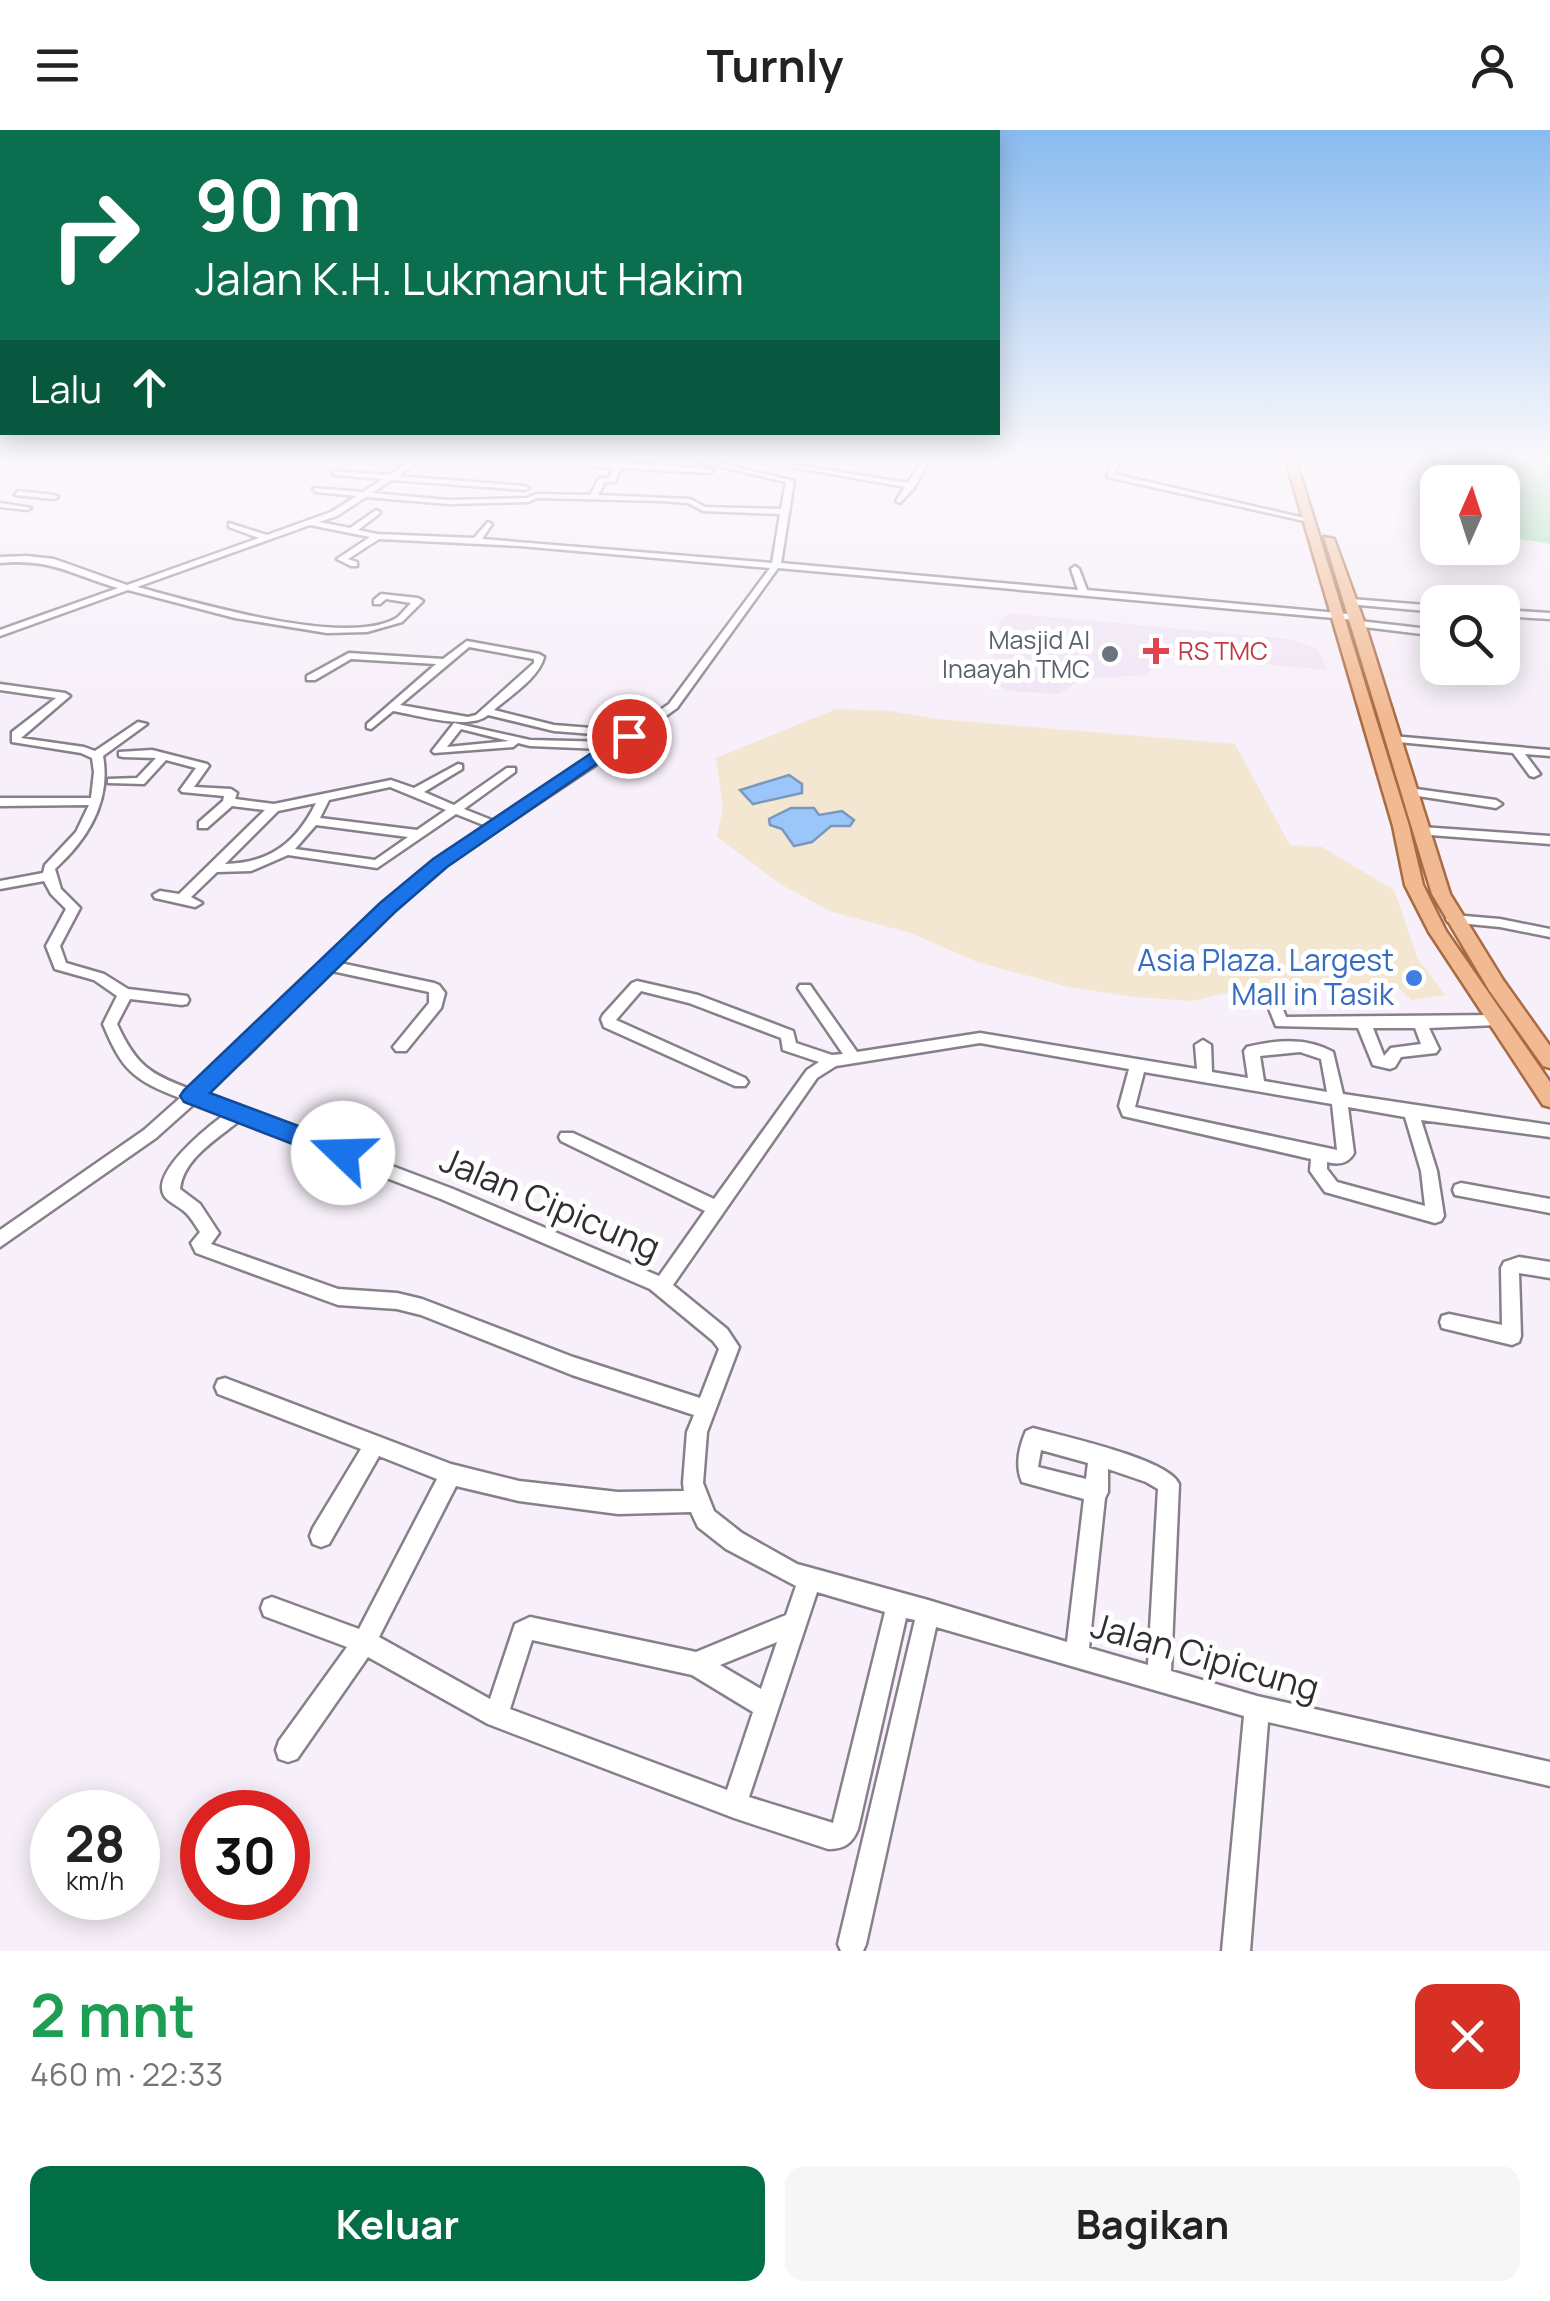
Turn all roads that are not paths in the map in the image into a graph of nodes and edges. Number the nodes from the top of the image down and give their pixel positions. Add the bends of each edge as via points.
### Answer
1 (246, 546) edge
2 (362, 546) edge
3 (530, 546) edge
4 (779, 546) edge
5 (1322, 546) edge
6 (0, 557) edge
7 (354, 564) dead end
8 (776, 564) junction
9 (1329, 564) junction
10 (1074, 569) dead end
11 (135, 587) junction
12 (1083, 592) junction
13 (377, 602) dead end
14 (1420, 609) edge
15 (1355, 614) junction
16 (1520, 614) edge
17 (1337, 615) junction
18 (1550, 616) edge
19 (1420, 629) edge
20 (0, 633) edge
21 (444, 662) junction
22 (311, 678) dead end
23 (0, 687) edge
24 (1361, 694) junction
25 (1379, 697) junction
26 (391, 707) junction
27 (488, 712) junction
28 (142, 724) dead end
29 (371, 726) dead end
30 (631, 734) junction
31 (496, 741) dead end
32 (1394, 744) junction
33 (617, 746) junction
34 (1376, 746) junction
35 (1516, 752) junction
36 (1550, 753) edge
37 (123, 754) dead end
38 (164, 756) junction
39 (97, 757) junction
40 (458, 767) dead end
41 (510, 770) dead end
42 (1534, 774) dead end
43 (112, 780) dead end
44 (186, 790) junction
45 (418, 792) junction
46 (1409, 792) junction
47 (326, 796) junction
48 (96, 801) junction
49 (0, 802) edge
50 (176, 802) dead end
51 (230, 802) junction
52 (1496, 804) dead end
53 (274, 808) junction
54 (455, 808) junction
55 (313, 821) junction
56 (202, 826) dead end
57 (496, 826) junction
58 (1421, 831) junction
59 (416, 834) junction
60 (1550, 840) edge
61 (286, 851) junction
62 (213, 868) junction
63 (1412, 870) junction
64 (1435, 875) junction
65 (49, 876) junction
66 (0, 885) edge
67 (160, 895) dead end
68 (1453, 919) junction
69 (1550, 933) edge
70 (328, 965) junction
71 (805, 988) dead end
72 (125, 994) junction
73 (182, 1000) dead end
74 (1275, 1006) dead end
75 (1497, 1010) junction
76 (1420, 1021) junction
77 (1281, 1022) junction
78 (1364, 1024) junction
79 (1203, 1045) dead end
80 (1288, 1046) junction
81 (402, 1047) dead end
82 (853, 1057) junction
83 (832, 1061) junction
84 (1550, 1061) edge
85 (1138, 1064) junction
86 (1205, 1076) junction
87 (740, 1082) dead end
88 (1257, 1084) junction
89 (192, 1096) junction
90 (1338, 1098) junction
91 (1550, 1099) edge
92 (238, 1112) junction
93 (1411, 1112) junction
94 (1550, 1131) edge
95 (567, 1137) dead end
96 (1320, 1155) junction
97 (1461, 1190) dead end
98 (1550, 1206) edge
99 (718, 1209) junction
100 (0, 1240) edge
101 (1550, 1270) edge
102 (661, 1286) junction
103 (1450, 1322) dead end
104 (225, 1387) dead end
105 (705, 1409) junction
106 (376, 1444) junction
107 (1099, 1456) junction
108 (451, 1474) junction
109 (1097, 1492) junction
110 (696, 1502) junction
111 (321, 1536) dead end
112 (810, 1578) junction
113 (898, 1603) junction
114 (272, 1608) dead end
115 (928, 1612) junction
116 (792, 1624) junction
117 (364, 1642) junction
118 (1077, 1655) junction
119 (696, 1664) junction
120 (1159, 1679) junction
121 (766, 1706) junction
122 (1257, 1708) junction
123 (496, 1716) junction
124 (288, 1750) dead end
125 (1550, 1774) edge
126 (734, 1805) junction
127 (852, 1944) dead end
128 (1236, 1951) edge

1 - 11 street
2 - 7 street via 341,559
3 - 8 street
4 - 8 street
5 - 9 main road
6 - 11 street via 52,562
8 - 12 street
8 - 30 street via 680,699
9 - 15 main road
9 - 17 main road
10 - 12 street
11 - 13 street via 229,613 336,631 379,628 414,610 418,601 384,596
11 - 20 street
12 - 17 street
14 - 15 street
15 - 17 street
15 - 19 street
15 - 25 main road
16 - 18 street
17 - 24 main road
21 - 22 street via 349,656
21 - 26 street
21 - 27 street via 469,644 539,657 534,670
23 - 39 street via 65,696 16,740
24 - 25 main road
24 - 34 main road
25 - 32 main road
26 - 27 street via 468,720
26 - 29 street
27 - 30 street via 554,728
28 - 39 street
30 - 33 street
31 - 33 street
32 - 34 main road
32 - 35 street
32 - 46 main road
33 - 57 street
34 - 63 main road
35 - 36 street
35 - 42 street
37 - 38 street
38 - 43 street via 140,782
38 - 44 street via 203,766
39 - 48 street
40 - 45 street
41 - 54 street
44 - 50 street
44 - 51 street via 231,793
45 - 47 street via 392,783
45 - 54 street
46 - 52 street
46 - 58 main road
47 - 53 street
47 - 55 street
48 - 49 street
48 - 65 street
51 - 53 street
51 - 56 street
53 - 62 street
54 - 57 street
54 - 59 street
55 - 59 street
55 - 61 street
57 - 70 street via 440,863
58 - 60 street
58 - 64 main road
59 - 61 street via 375,864
61 - 62 street via 250,867
62 - 67 street via 188,901
63 - 64 main road
63 - 75 main road via 1438,932
64 - 68 main road
65 - 66 street
65 - 72 street via 73,908 53,946 60,966 99,977
68 - 69 street
68 - 75 main road
70 - 81 street via 434,988 436,1004
70 - 89 street
71 - 82 street
72 - 73 street
72 - 89 street, Jalan Cipicung via 110,1024 123,1054 152,1081
74 - 77 street
75 - 76 street
75 - 84 main road
75 - 91 main road
76 - 78 street
76 - 78 street via 1430,1049 1396,1052 1390,1063 1378,1061
77 - 78 street
77 - 80 street
79 - 86 street
80 - 88 street via 1252,1051
80 - 90 street via 1328,1056
82 - 83 street
82 - 85 street via 975,1039
83 - 87 street via 788,1046 788,1035 641,986 608,1019
83 - 99 street via 812,1074 771,1126
85 - 86 street
85 - 96 street via 1129,1112
86 - 88 street
88 - 90 street
89 - 92 street, Jalan Cipicung
89 - 100 street via 150,1134
90 - 93 street
90 - 96 street via 1346,1153
92 - 102 street, Jalan Cipicung
92 - 105 street via 192,1154 171,1184 210,1233 202,1248 338,1297 422,1307
93 - 94 street
93 - 96 street via 1435,1216 1330,1187 1318,1172
95 - 99 street
97 - 98 street
99 - 102 street
101 - 103 street via 1510,1268 1512,1336
102 - 105 street, Jalan Cipicung via 728,1344
104 - 106 street
105 - 110 street, Jalan Cipicung via 694,1448
106 - 108 street
106 - 111 street
107 - 109 street
107 - 109 street via 1033,1438 1026,1470
107 - 120 street via 1169,1484
108 - 110 street via 519,1491 618,1503
108 - 117 street
109 - 118 street
110 - 112 street, Jalan Cipicung via 734,1541
112 - 113 street, Jalan Cipicung
112 - 116 street
113 - 115 street, Jalan Cipicung
113 - 126 street via 845,1830 828,1836
114 - 117 street
115 - 118 street, Jalan Cipicung
115 - 127 street
116 - 119 street
116 - 121 street
117 - 123 street
117 - 124 street
118 - 120 street, Jalan Cipicung
119 - 121 street
119 - 123 street via 530,1628 523,1632
120 - 122 street, Jalan Cipicung
121 - 126 street
122 - 125 street, Jalan Cipicung
122 - 128 street
123 - 126 street

